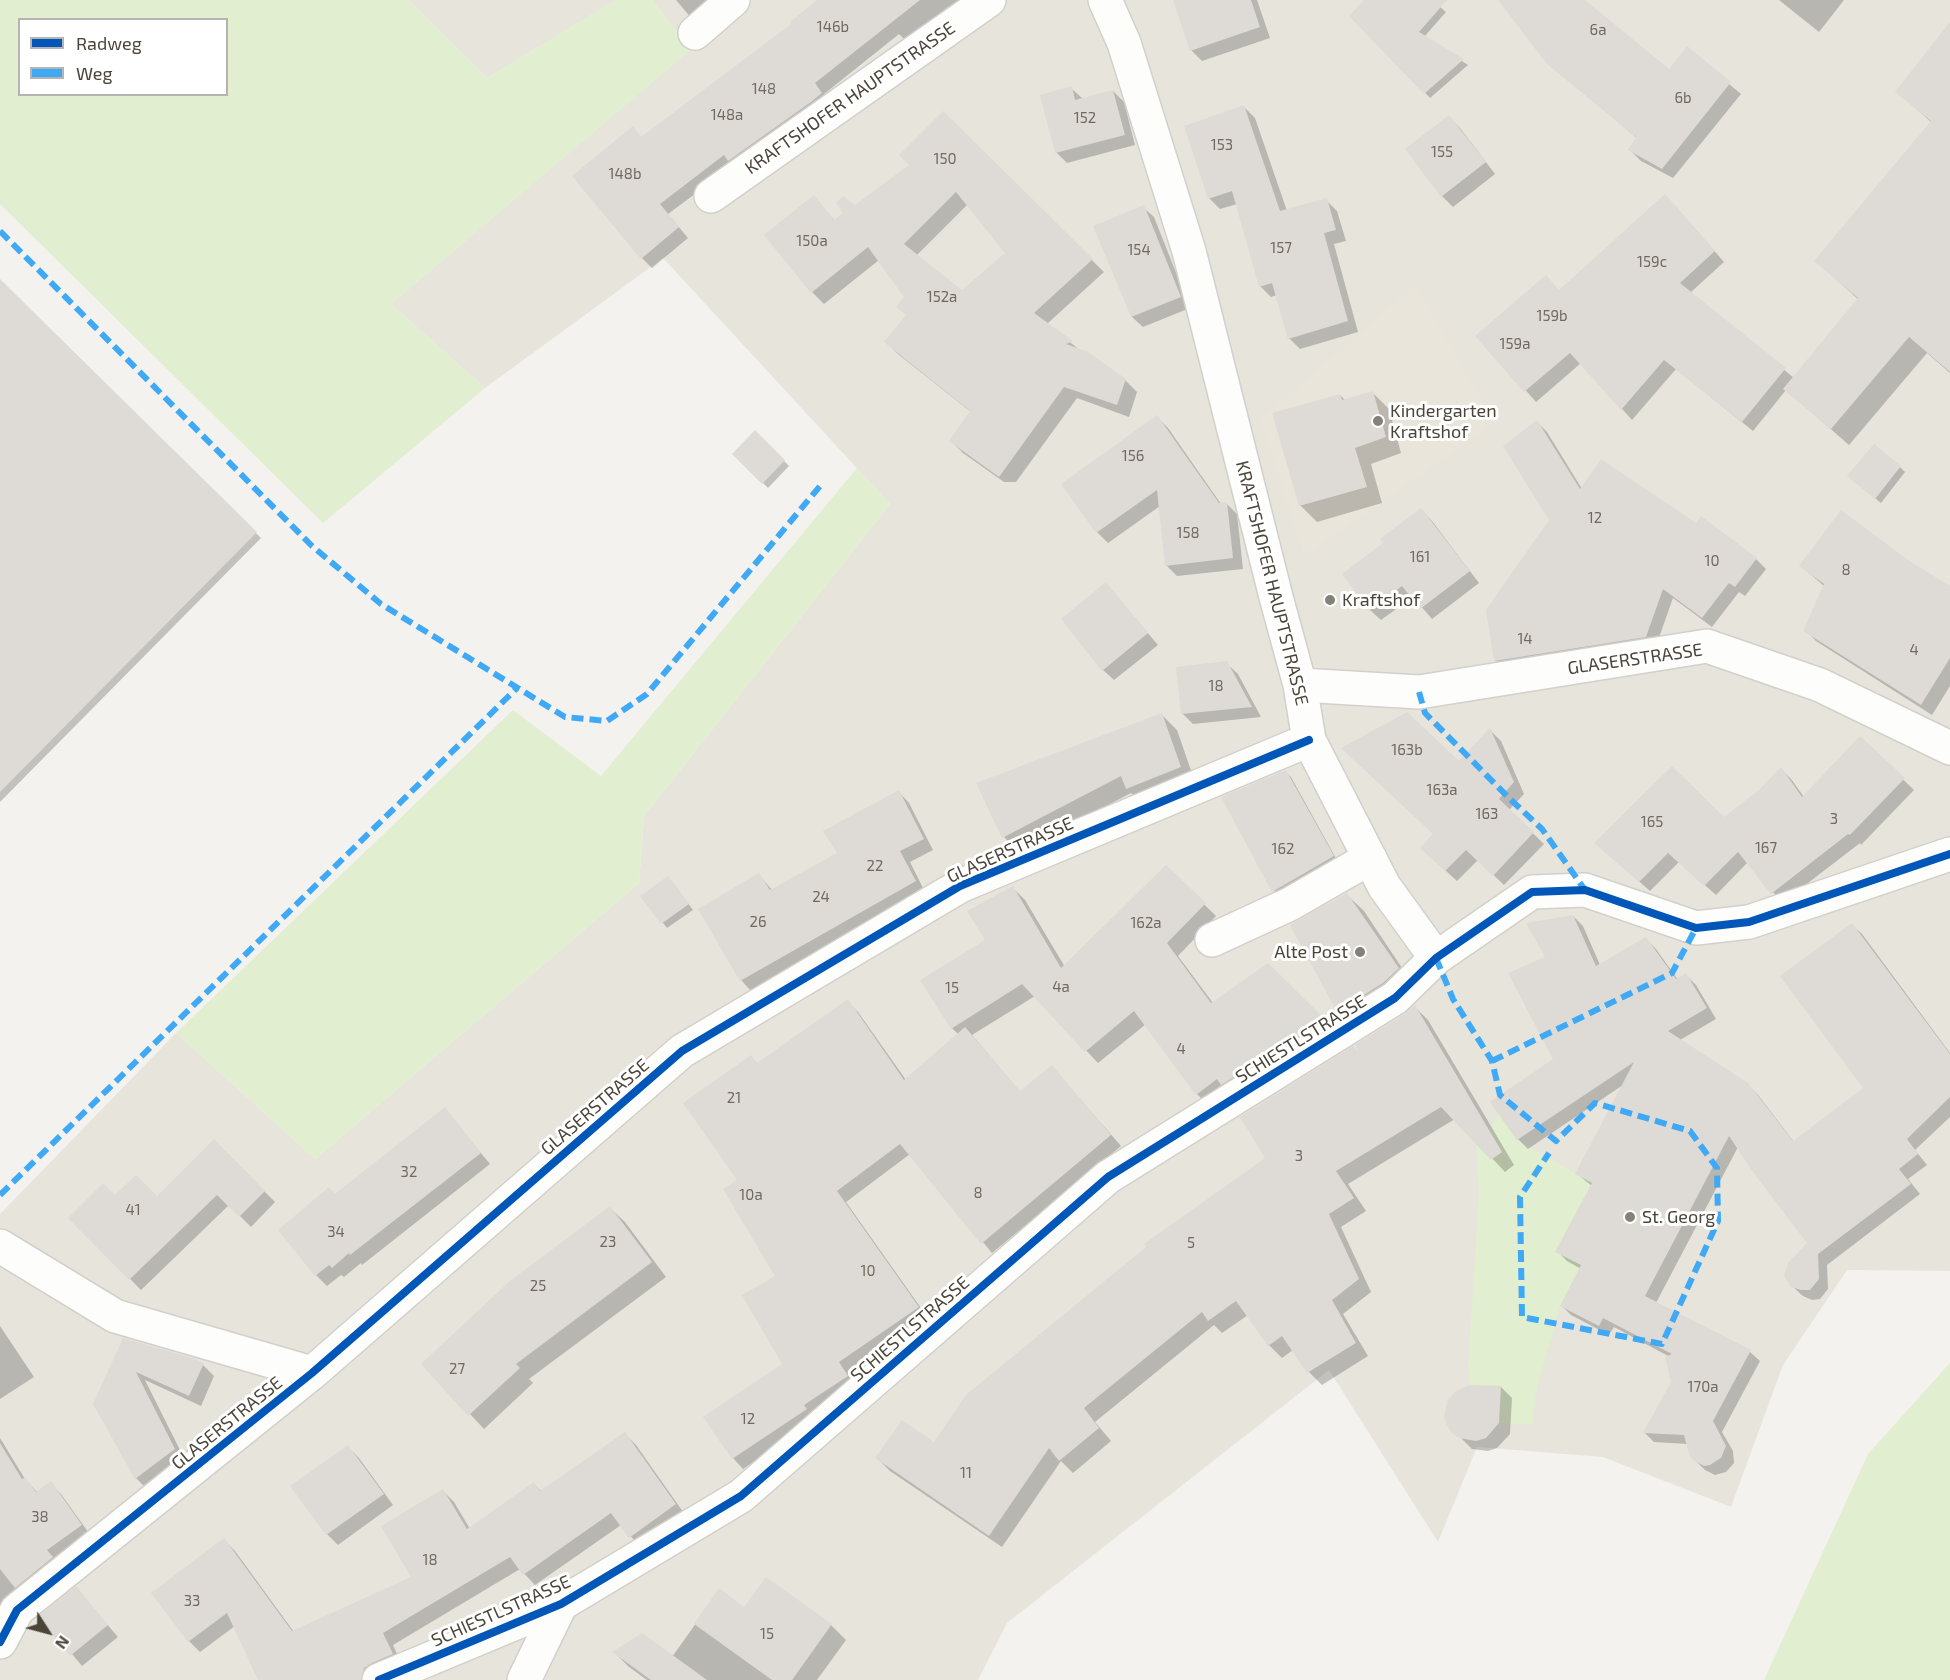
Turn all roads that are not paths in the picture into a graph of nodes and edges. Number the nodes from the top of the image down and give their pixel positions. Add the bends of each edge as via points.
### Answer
1 (733, 0) edge
2 (988, 0) edge
3 (1106, 0) edge
4 (694, 33) dead end
5 (711, 196) dead end
6 (1300, 685) junction
7 (1309, 740) junction
8 (1950, 748) edge
9 (1950, 854) edge
10 (1370, 858) junction
11 (1212, 940) dead end
12 (1436, 958) junction
13 (0, 1246) edge
14 (312, 1373) junction
15 (561, 1604) junction
16 (0, 1642) edge
17 (379, 1680) edge
18 (524, 1680) edge

1 - 4 street
2 - 5 street, KRAFTSHOFER HAUPTSTRASSE
3 - 6 street, KRAFTSHOFER HAUPTSTRASSE via 1125,43 1189,251
6 - 7 street, KRAFTSHOFER HAUPTSTRASSE
6 - 8 street, GLASERSTRASSE via 1419,692 1707,646 1820,685
7 - 10 street, KRAFTSHOFER HAUPTSTRASSE
7 - 14 street, GLASERSTRASSE via 960,886 682,1051
9 - 12 street via 1749,922 1696,928 1584,890 1532,892
10 - 11 street via 1290,904
10 - 12 street, KRAFTSHOFER HAUPTSTRASSE via 1384,886
12 - 15 street, SCHIESTLSTRASSE via 1395,998 1108,1177 741,1496
13 - 14 street via 115,1316
14 - 16 street, GLASERSTRASSE via 17,1610
15 - 17 street, SCHIESTLSTRASSE
15 - 18 street

